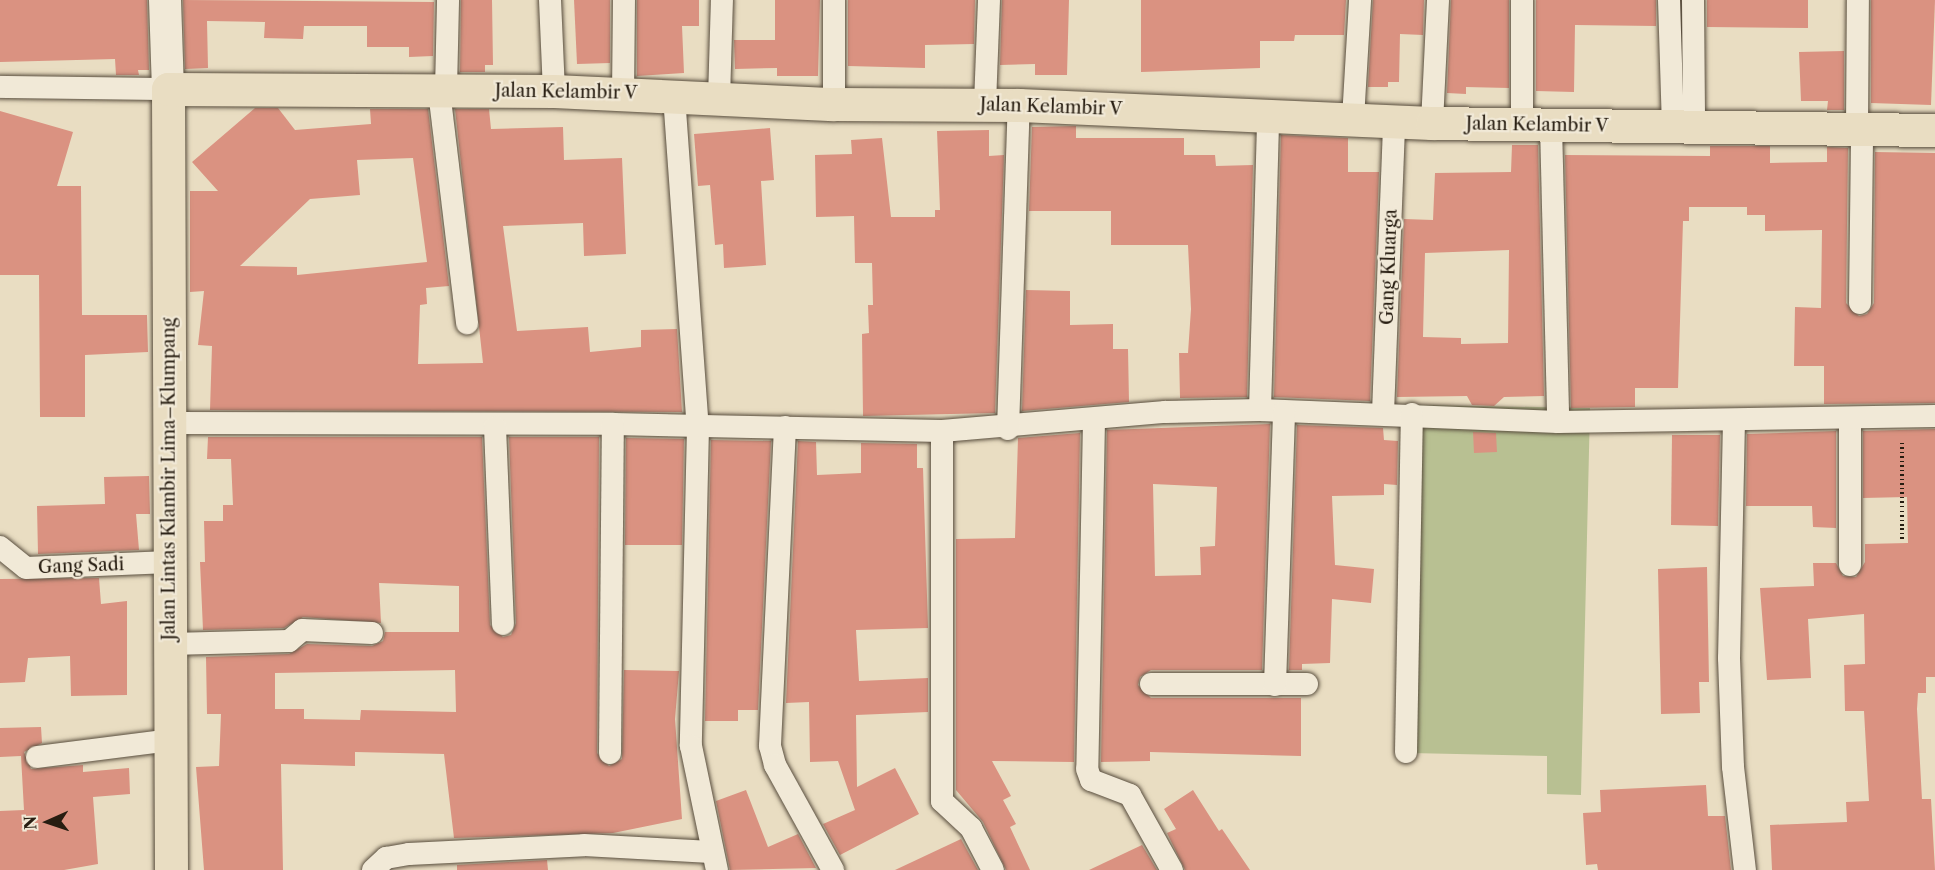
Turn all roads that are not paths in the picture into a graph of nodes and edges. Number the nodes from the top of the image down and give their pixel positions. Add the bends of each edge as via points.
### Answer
1 (165, 0) edge
2 (448, 0) edge
3 (550, 0) edge
4 (624, 0) edge
5 (722, 0) edge
6 (834, 0) edge
7 (989, 0) edge
8 (1360, 0) edge
9 (1438, 0) edge
10 (1522, 0) edge
11 (1669, 0) edge
12 (1693, 0) edge
13 (1858, 0) edge
14 (0, 87) edge
15 (168, 89) junction
16 (443, 90) junction
17 (554, 91) junction
18 (623, 94) junction
19 (674, 96) junction
20 (719, 99) junction
21 (834, 104) junction
22 (984, 104) junction
23 (1019, 105) junction
24 (1268, 117) junction
25 (1353, 119) junction
26 (1394, 120) junction
27 (1432, 123) junction
28 (1536, 124) junction
29 (1684, 127) junction
30 (1860, 128) junction
31 (1935, 130) edge
32 (1860, 303) dead end
33 (467, 323) dead end
34 (1260, 410) junction
35 (1284, 412) junction
36 (1383, 413) junction
37 (1412, 414) junction
38 (1935, 416) edge
39 (1850, 419) junction
40 (1094, 420) junction
41 (1734, 420) junction
42 (1558, 422) junction
43 (169, 423) junction
44 (612, 424) junction
45 (495, 427) junction
46 (698, 427) junction
47 (785, 427) junction
48 (1008, 429) junction
49 (942, 431) junction
50 (0, 547) edge
51 (169, 562) junction
52 (1850, 565) dead end
53 (503, 624) dead end
54 (372, 633) dead end
55 (170, 644) junction
56 (1151, 684) dead end
57 (1308, 684) dead end
58 (1275, 685) junction
59 (171, 740) junction
60 (610, 753) dead end
61 (1406, 753) dead end
62 (37, 757) dead end
63 (714, 861) edge
64 (171, 870) edge
65 (373, 870) edge
66 (833, 870) edge
67 (993, 870) edge
68 (1172, 870) edge
69 (1745, 870) edge

1 - 15 street
2 - 16 street
3 - 17 street
4 - 18 street
5 - 20 street
6 - 21 street
7 - 22 street
8 - 25 street
9 - 27 street
10 - 28 street
11 - 29 street
12 - 29 street
13 - 30 street
14 - 15 street
15 - 16 main road, Jalan Kelambir V
15 - 43 main road, Jalan Lintas Klambir Lima–Klumpang
16 - 17 main road, Jalan Kelambir V
16 - 33 street
17 - 18 main road, Jalan Kelambir V
18 - 19 main road, Jalan Kelambir V
19 - 20 main road, Jalan Kelambir V
19 - 46 street
20 - 21 main road, Jalan Kelambir V
21 - 22 main road, Jalan Kelambir V
22 - 23 main road, Jalan Kelambir V
23 - 24 main road, Jalan Kelambir V
23 - 48 street
24 - 25 main road, Jalan Kelambir V
24 - 34 street
25 - 26 main road, Jalan Kelambir V
26 - 27 main road, Jalan Kelambir V
26 - 36 street, Gang Kluarga
27 - 28 main road, Jalan Kelambir V
28 - 29 main road, Jalan Kelambir V
28 - 42 street
29 - 30 main road, Jalan Kelambir V
30 - 31 main road, Jalan Kelambir V
30 - 32 street
34 - 35 street
34 - 40 street
35 - 36 street
35 - 58 street
36 - 37 street
37 - 42 street
37 - 61 street
38 - 39 street
39 - 41 street
39 - 52 street
40 - 48 street
40 - 68 street via 1087,769 1091,780 1130,795
41 - 42 street
41 - 69 street via 1728,648 1732,767
43 - 45 street
43 - 51 main road, Jalan Lintas Klambir Lima–Klumpang
44 - 45 street
44 - 46 street
44 - 60 street
45 - 53 street
46 - 47 street
46 - 63 street via 691,746
47 - 49 street
47 - 66 street via 770,746 775,765
48 - 49 street
49 - 67 street via 942,801 971,828
50 - 51 street, Gang Sadi via 26,568
51 - 55 main road, Jalan Lintas Klambir Lima–Klumpang
54 - 55 street via 302,630 289,641
55 - 59 main road, Jalan Lintas Klambir Lima–Klumpang
56 - 58 street
57 - 58 street
59 - 62 street
59 - 64 main road, Jalan Lintas Klambir Lima–Klumpang
63 - 65 street via 584,845 409,854 386,858

